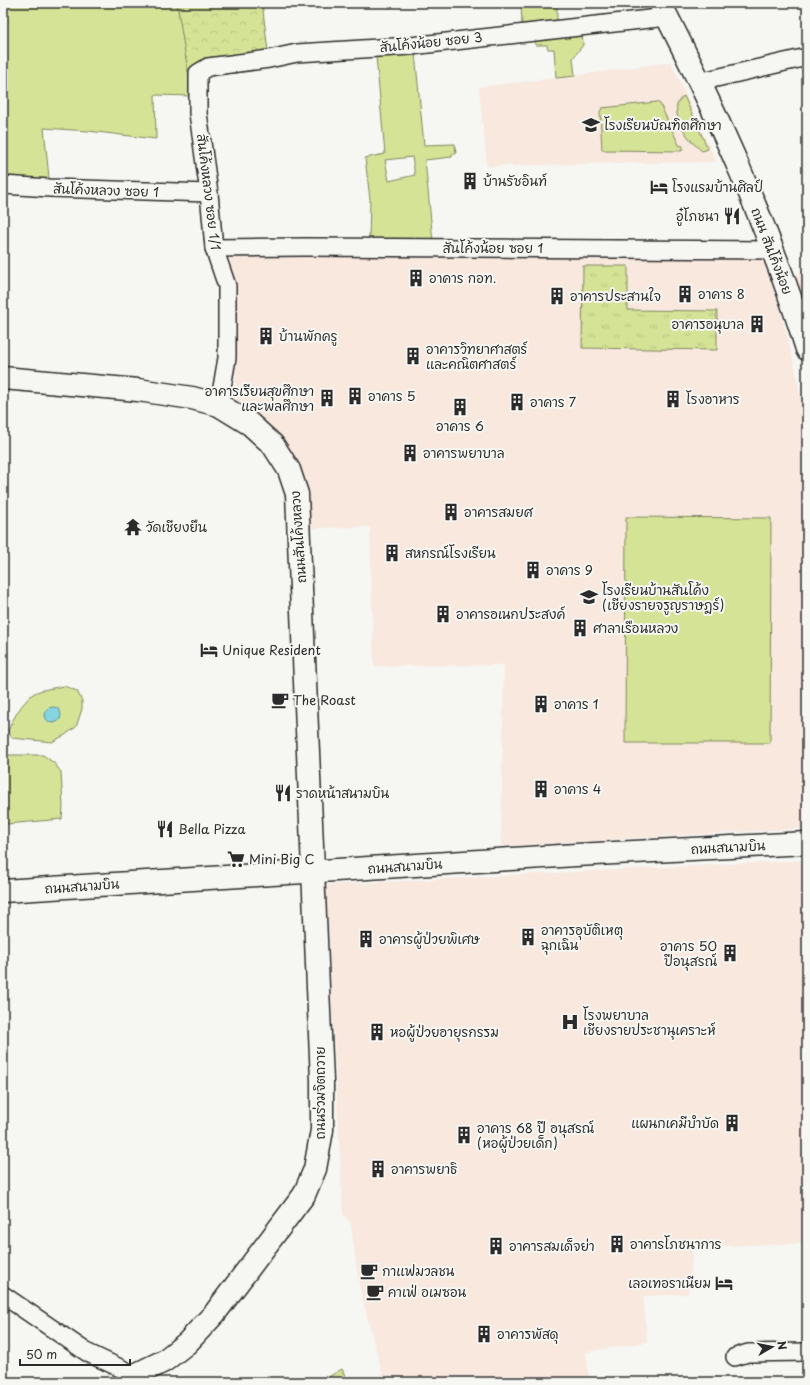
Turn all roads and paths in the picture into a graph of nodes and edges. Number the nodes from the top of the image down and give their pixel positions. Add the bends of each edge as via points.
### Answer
1 (663, 10) edge
2 (807, 57) edge
3 (198, 73) joint
4 (699, 82) junction
5 (3, 185) edge
6 (209, 193) junction
7 (214, 248) junction
8 (772, 250) junction
9 (807, 349) edge
10 (3, 378) edge
11 (219, 405) junction
12 (807, 843) edge
13 (314, 872) junction
14 (3, 891) edge
15 (3, 1295) edge
16 (807, 1352) edge
17 (735, 1357) dead end
18 (132, 1379) edge

1 - 3 street, สันโค้งน้อย ซอย 3 via 411,46 297,53 208,66
1 - 4 street, ถนน สันโค้งน้อย
2 - 4 street
3 - 6 street, สันโค้งหลวง ซอย 1/1 via 198,113
4 - 8 street, ถนน สันโค้งน้อย via 750,194
5 - 6 street, สันโค้งหลวง ซอย 1
6 - 7 street, สันโค้งหลวง ซอย 1/1
7 - 8 street, สันโค้งน้อย ซอย 1
7 - 11 street, สันโค้งหลวง ซอย 1/1 via 227,286 227,358
8 - 9 street, ถนน สันโค้งน้อย
10 - 11 street, ถนนสันโค้งหลวง via 138,390
11 - 13 street, ถนนสันโค้งหลวง via 250,424 273,445 289,470 297,494
12 - 13 street, ถนนสนามบิน
13 - 14 street, ถนนสนามบิน
13 - 18 street, ถนนร่วมจิตถวาย via 322,1081 322,1130 315,1169 304,1194 215,1313 187,1343 164,1361
15 - 18 street via 88,1353
16 - 17 street via 748,1352

